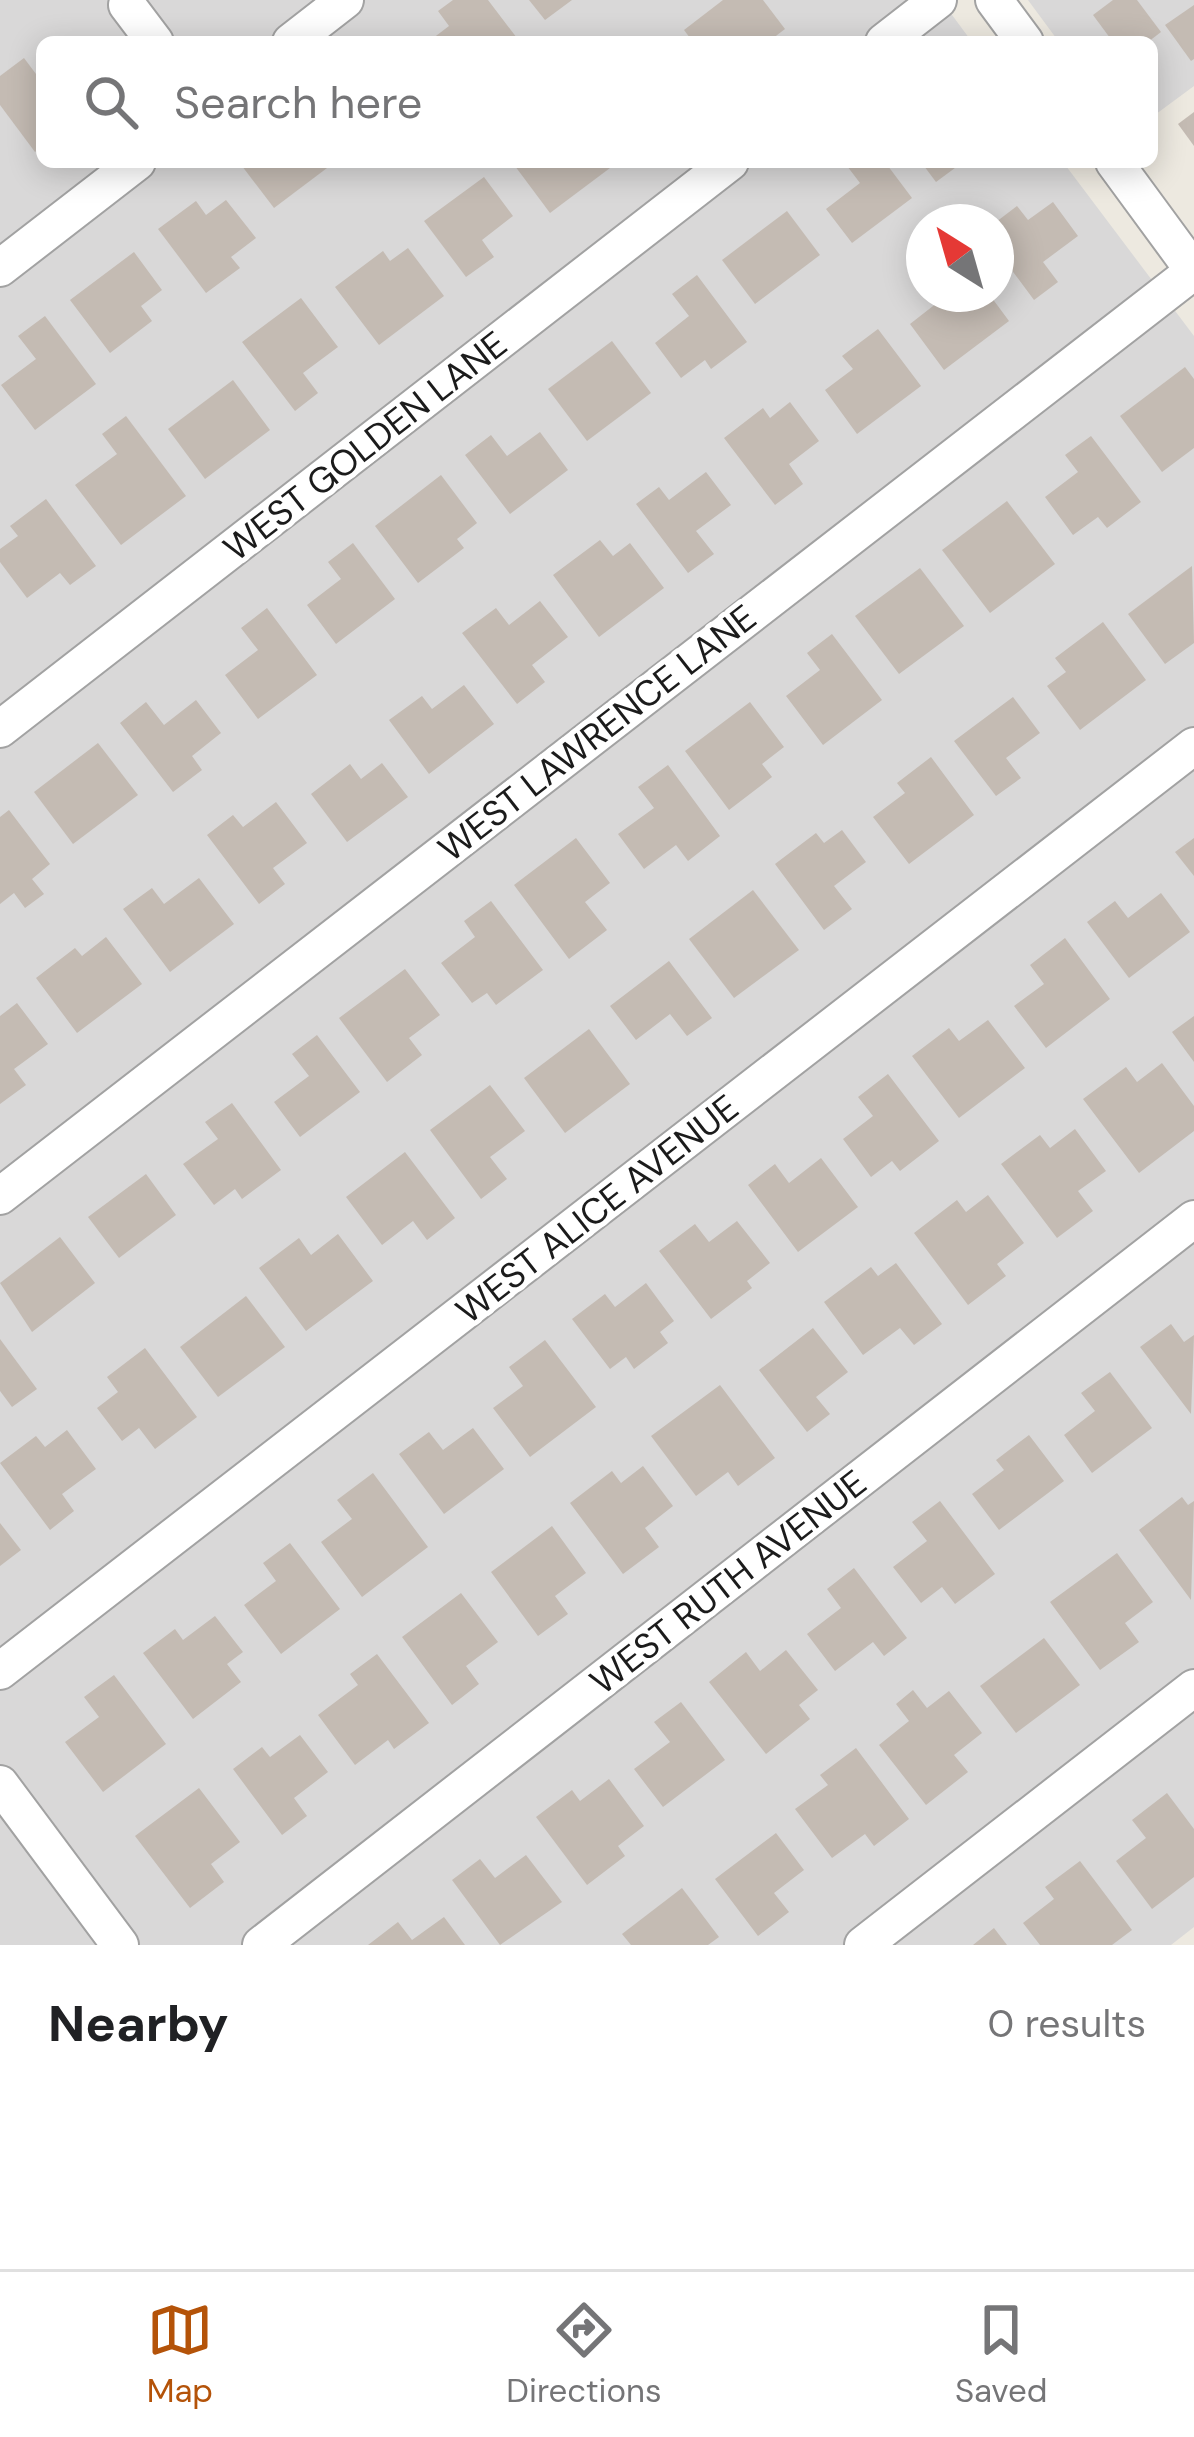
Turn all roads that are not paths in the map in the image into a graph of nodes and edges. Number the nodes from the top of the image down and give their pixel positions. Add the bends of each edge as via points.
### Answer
1 (345, 0) edge
2 (938, 0) edge
3 (994, 0) edge
4 (127, 4) dead end
5 (151, 36) edge
6 (299, 36) edge
7 (892, 36) edge
8 (1021, 36) edge
9 (128, 168) edge
10 (722, 168) edge
11 (1118, 168) edge
12 (0, 268) edge
13 (1194, 271) edge
14 (0, 729) edge
15 (1194, 746) edge
16 (0, 1196) edge
17 (1194, 1219) edge
18 (0, 1672) edge
19 (1194, 1688) edge
20 (0, 1784) edge
21 (120, 1945) edge
22 (261, 1945) edge
23 (863, 1945) edge

1 - 6 street
2 - 7 street
3 - 8 street
4 - 5 street
9 - 12 street
10 - 14 street, WEST GOLDEN LANE
11 - 13 street
13 - 16 street, WEST LAWRENCE LANE
15 - 18 street, WEST ALICE AVENUE
17 - 22 street, WEST RUTH AVENUE
19 - 23 street
20 - 21 street

